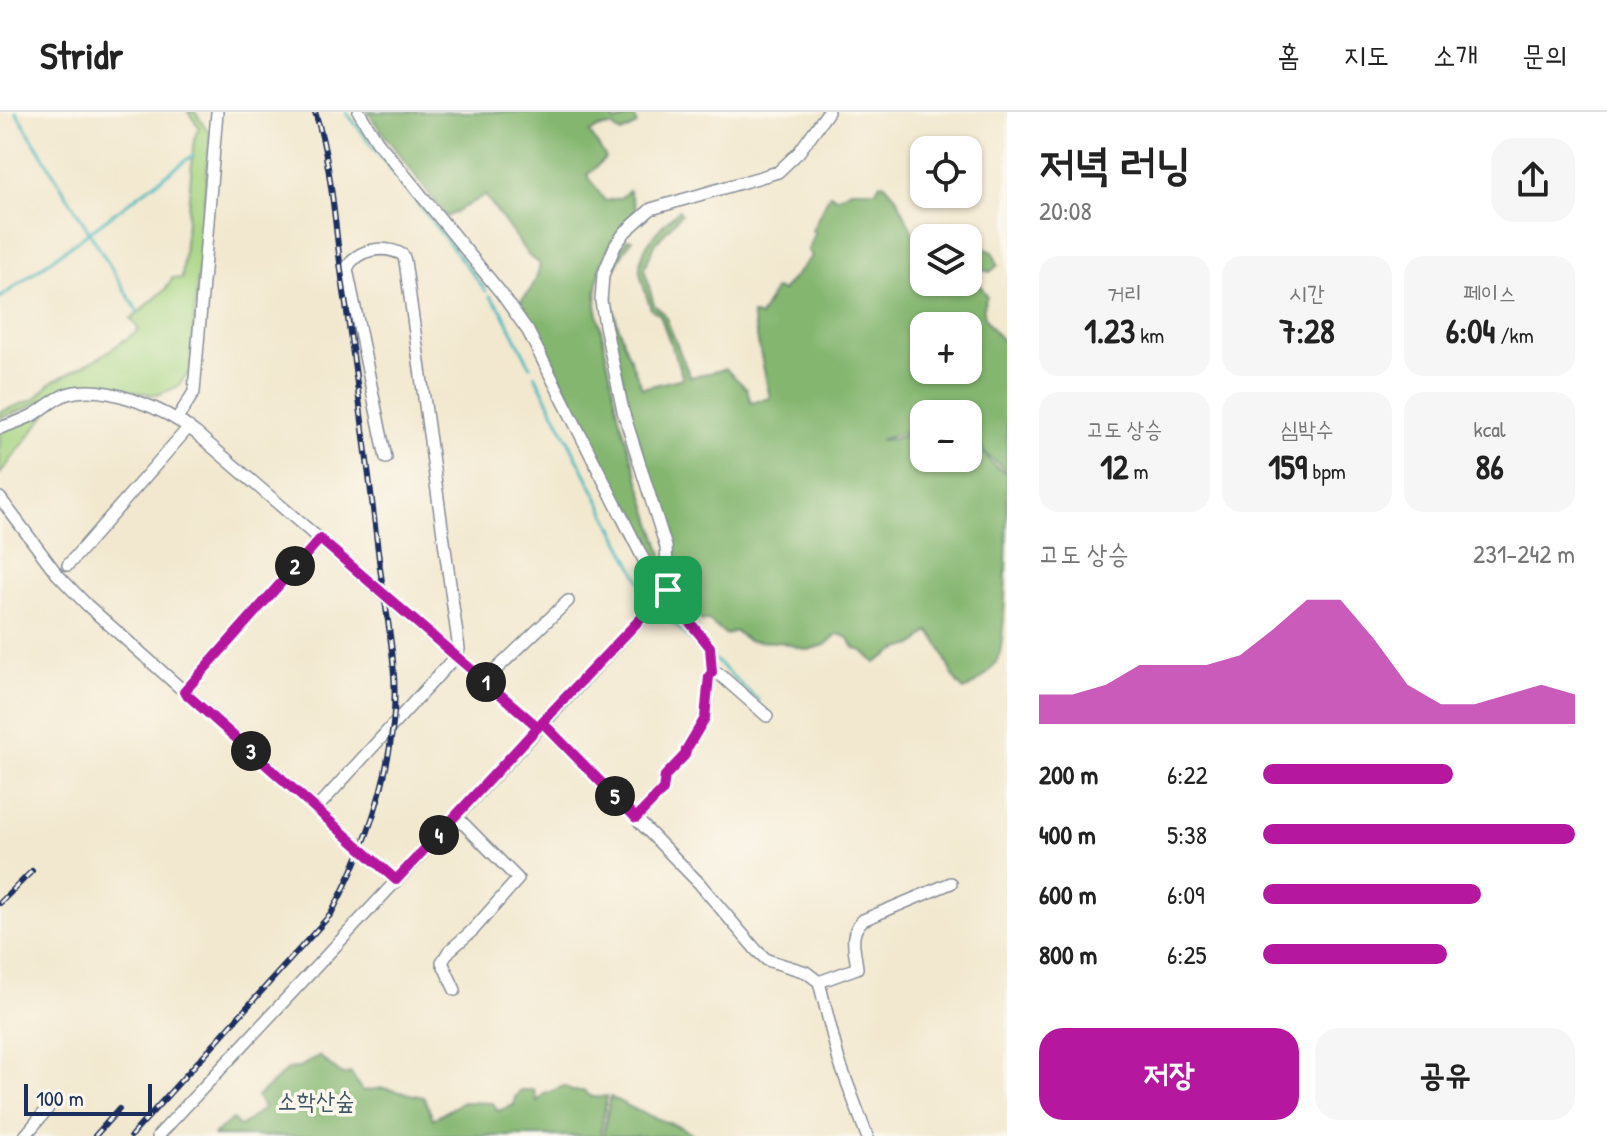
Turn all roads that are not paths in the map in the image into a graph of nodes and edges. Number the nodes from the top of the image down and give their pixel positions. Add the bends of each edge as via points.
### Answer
1 (217, 112) edge
2 (359, 112) edge
3 (828, 112) edge
4 (177, 419) junction
5 (189, 427) junction
6 (0, 428) edge
7 (386, 458) dead end
8 (0, 498) edge
9 (320, 539) junction
10 (68, 565) dead end
11 (668, 590) junction
12 (568, 601) dead end
13 (456, 656) junction
14 (712, 664) junction
15 (484, 681) junction
16 (184, 692) junction
17 (767, 716) dead end
18 (540, 724) junction
19 (316, 809) junction
20 (457, 817) junction
21 (636, 818) junction
22 (396, 880) junction
23 (951, 883) dead end
24 (819, 982) junction
25 (455, 990) dead end
26 (48, 1108) dead end
27 (25, 1136) edge
28 (158, 1136) edge
29 (867, 1136) edge

1 - 4 street via 194,392
2 - 11 street via 515,311 657,586
3 - 11 street via 778,172 651,209 625,232 603,275 605,325 623,411 666,547
4 - 5 street
4 - 6 street via 125,398 84,391 57,398
5 - 9 street
5 - 10 street
7 - 13 street via 347,269 361,253 384,249 398,252 405,261 458,637
8 - 16 street via 65,583
9 - 13 street
9 - 16 street
11 - 14 street via 710,647
11 - 18 street
12 - 15 street
13 - 15 street
13 - 19 street
14 - 17 street
14 - 21 street via 705,718 685,755 665,776 663,790
15 - 18 street
16 - 19 street
18 - 20 street
18 - 21 street
19 - 22 street
20 - 22 street
20 - 25 street via 518,879 442,962
21 - 24 street via 767,960 806,972
22 - 28 street
23 - 24 street via 863,920 852,940 857,968
24 - 29 street via 839,1061
26 - 27 street

